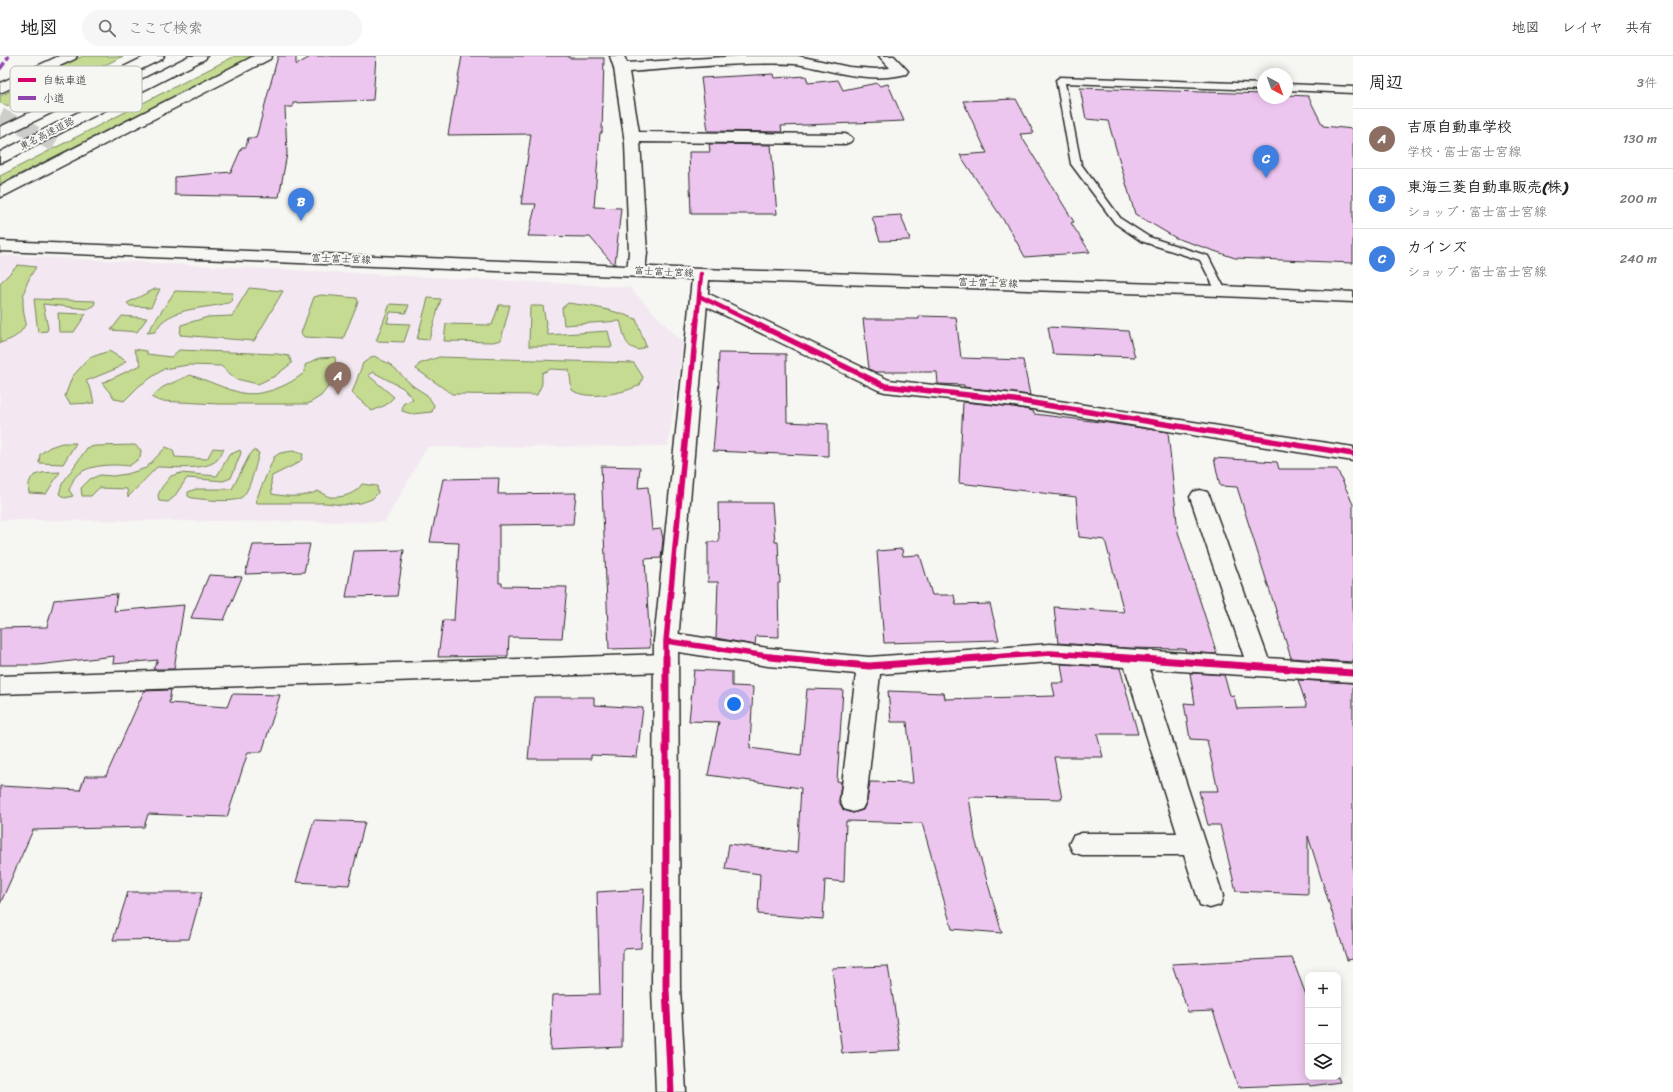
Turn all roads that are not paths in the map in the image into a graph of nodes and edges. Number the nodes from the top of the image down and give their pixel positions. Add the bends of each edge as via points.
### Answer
1 (70, 56) edge
2 (157, 56) edge
3 (200, 56) edge
4 (266, 56) edge
5 (886, 56) edge
6 (684, 60) edge
7 (619, 62) edge
8 (49, 66) edge
9 (137, 66) edge
10 (10, 84) edge
11 (142, 86) edge
12 (1257, 87) edge
13 (1293, 88) edge
14 (0, 89) edge
15 (1353, 90) edge
16 (43, 112) edge
17 (90, 112) edge
18 (0, 133) edge
19 (632, 137) junction
20 (845, 138) dead end
21 (0, 158) edge
22 (0, 192) edge
23 (0, 246) edge
24 (636, 271) junction
25 (700, 285) junction
26 (1222, 291) junction
27 (1353, 297) edge
28 (1353, 454) edge
29 (1200, 497) dead end
30 (666, 652) junction
31 (1134, 658) junction
32 (868, 666) junction
33 (1259, 667) junction
34 (1353, 673) edge
35 (0, 685) edge
36 (853, 801) dead end
37 (1082, 844) dead end
38 (1193, 844) junction
39 (1210, 896) dead end
40 (671, 1092) edge

1 - 8 main road
2 - 9 main road, 東名高速道路
3 - 11 main road, 東名高速道路
4 - 22 main road via 68,150
5 - 6 main road via 901,71 850,71 797,60
6 - 7 main road
7 - 19 main road
10 - 14 main road
12 - 26 lane via 1060,80 1076,164 1118,221 1145,239 1204,258
13 - 15 lane
16 - 18 main road, 東名高速道路
17 - 21 main road, 東名高速道路
19 - 20 main road
19 - 24 main road via 638,254
23 - 24 main road, 富士富士宮線
24 - 25 main road, 富士富士宮線
25 - 26 main road, 富士富士宮線
25 - 28 main road via 885,386 1014,400
25 - 30 main road
26 - 27 main road, 富士富士宮線
29 - 33 main road
30 - 32 main road via 768,657
30 - 35 main road
30 - 40 main road via 666,988
31 - 32 main road via 1050,653
31 - 33 main road
31 - 38 main road
32 - 36 main road
33 - 34 main road
37 - 38 main road
38 - 39 main road

